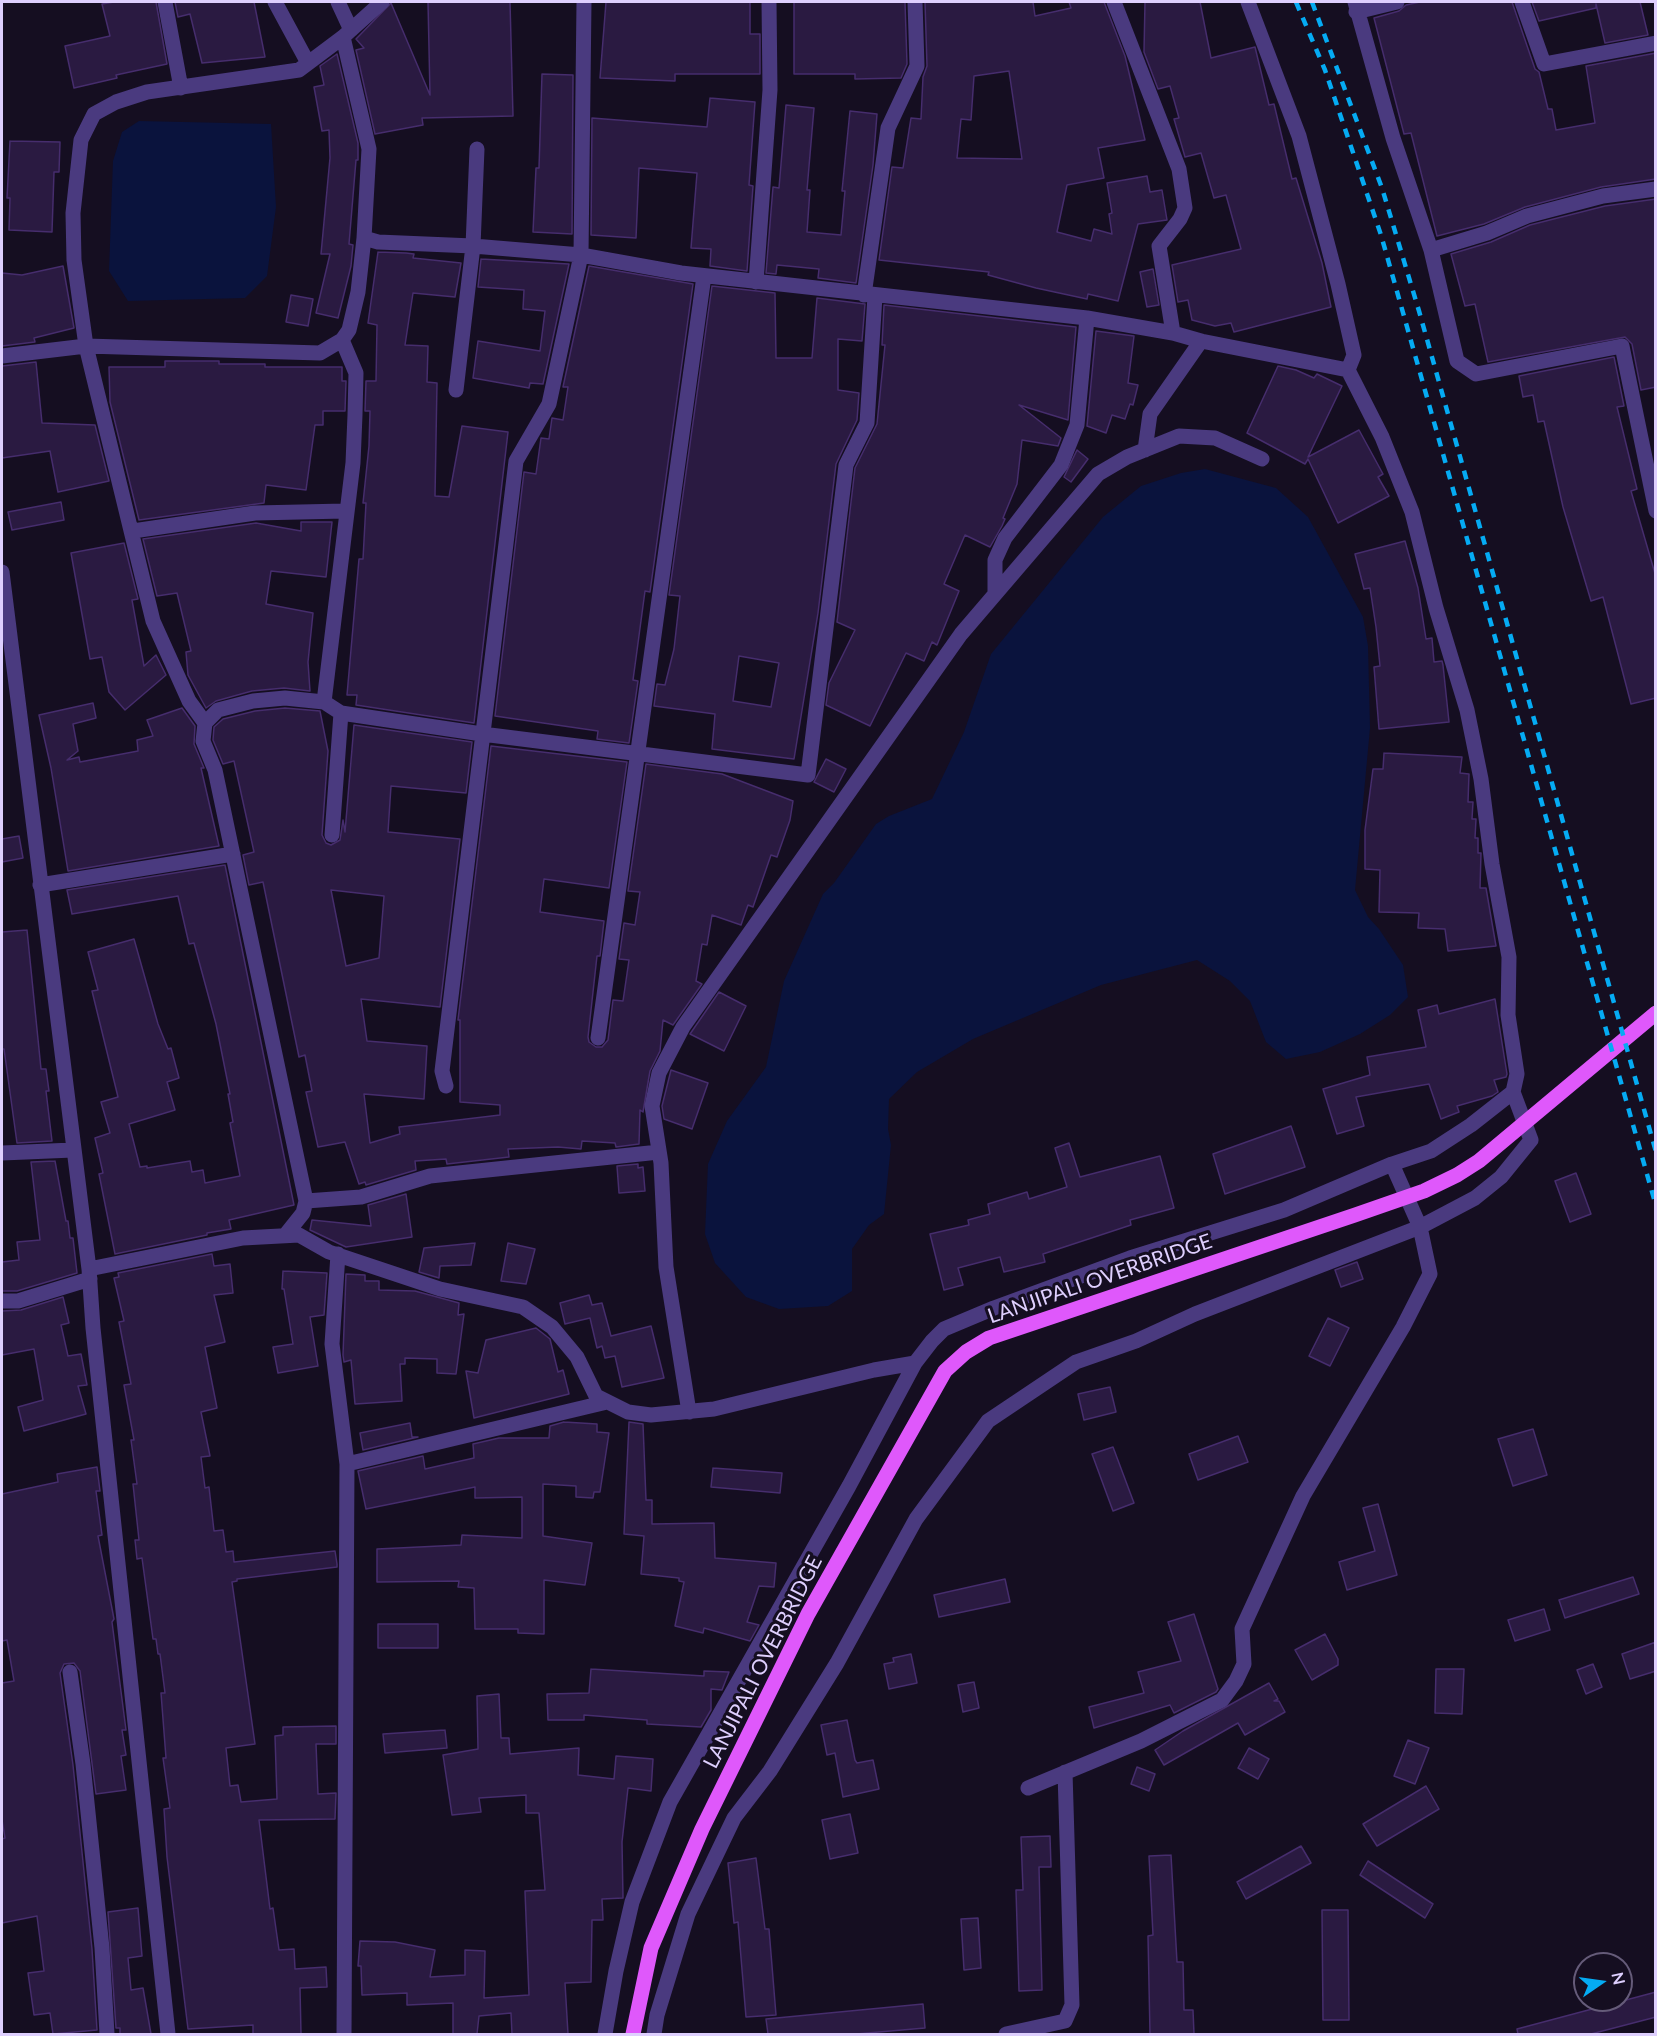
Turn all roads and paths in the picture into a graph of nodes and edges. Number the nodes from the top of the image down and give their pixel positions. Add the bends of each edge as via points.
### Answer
1 (165, 2) edge
2 (275, 2) edge
3 (338, 2) edge
4 (382, 2) edge
5 (584, 2) edge
6 (769, 2) edge
7 (915, 2) edge
8 (1114, 2) edge
9 (1248, 2) edge
10 (1397, 2) edge
11 (1522, 2) edge
12 (1355, 7) edge
13 (347, 34) junction
14 (1656, 43) edge
15 (308, 63) junction
16 (181, 88) junction
17 (477, 149) dead end
18 (1656, 189) edge
19 (364, 238) junction
20 (473, 246) junction
21 (1431, 250) junction
22 (581, 255) junction
23 (705, 276) junction
24 (756, 282) junction
25 (869, 296) junction
26 (1087, 318) junction
27 (1173, 333) junction
28 (342, 340) junction
29 (1201, 342) junction
30 (86, 346) junction
31 (2, 356) edge
32 (1348, 370) junction
33 (456, 390) dead end
34 (1145, 450) junction
35 (1262, 459) dead end
36 (1656, 510) edge
37 (345, 511) junction
38 (132, 531) junction
39 (2, 572) edge
40 (995, 594) junction
41 (324, 702) junction
42 (341, 713) junction
43 (205, 723) junction
44 (482, 734) junction
45 (638, 755) junction
46 (332, 835) dead end
47 (233, 854) junction
48 (40, 885) junction
49 (1656, 1013) edge
50 (598, 1038) dead end
51 (446, 1086) dead end
52 (1513, 1092) junction
53 (74, 1150) junction
54 (659, 1152) junction
55 (2, 1153) edge
56 (1392, 1164) junction
57 (306, 1201) junction
58 (1419, 1227) junction
59 (287, 1233) junction
60 (338, 1254) junction
61 (89, 1274) junction
62 (2, 1301) edge
63 (915, 1363) junction
64 (607, 1402) junction
65 (689, 1412) junction
66 (348, 1464) junction
67 (70, 1672) dead end
68 (1065, 1772) junction
69 (1028, 1788) dead end
70 (107, 2034) edge
71 (168, 2034) edge
72 (344, 2034) edge
73 (605, 2034) edge
74 (633, 2034) edge
75 (654, 2034) edge
76 (1006, 2034) edge

1 - 16 street
2 - 15 street
3 - 13 street
4 - 13 street
5 - 22 street
6 - 24 street via 770,90
7 - 25 street via 917,66 888,128
8 - 27 street via 1179,169 1185,208 1159,246
9 - 32 street via 1299,136 1354,355
10 - 12 street
11 - 14 street via 1544,64
12 - 21 street
13 - 15 street
13 - 19 street via 369,149
15 - 16 street via 299,70 274,75
16 - 30 street via 147,92 116,102 94,114 81,140 73,213 74,260
17 - 20 street
18 - 21 street via 1603,196 1527,216
19 - 20 street
19 - 28 street via 358,291 349,330
20 - 22 street
20 - 33 street
21 - 36 street via 1457,362 1476,374 1622,346
22 - 23 street
22 - 44 street via 549,404 516,461
23 - 24 street
23 - 45 street
24 - 25 street
25 - 26 street
25 - 45 street via 867,423 846,465 808,775
26 - 27 street
26 - 40 street via 1077,425 1060,465 1005,538 994,560
27 - 29 street
28 - 30 street via 320,352
28 - 37 street via 356,373 353,463
29 - 32 street
29 - 34 street via 1150,414
30 - 31 street
30 - 38 street
32 - 52 street via 1382,437 1412,512 1467,710 1509,957 1508,1015 1517,1074
34 - 35 street via 1179,436 1215,438
34 - 40 street via 1098,474
37 - 38 street via 255,513
37 - 41 street
38 - 43 street via 153,621 189,701
39 - 48 street
40 - 54 street via 961,634 683,1027 659,1072 654,1095
41 - 42 street
41 - 43 street via 285,698 253,701 218,710
42 - 44 street
42 - 46 street
43 - 47 street via 203,741 215,770
44 - 45 street
44 - 51 street via 442,1071
45 - 50 street
47 - 48 street
47 - 57 street
48 - 53 street
49 - 74 main road, LANJIPALI OVERBRIDGE via 1479,1161 1457,1175 1424,1191 989,1338 945,1371 808,1614 716,1799 651,1948
52 - 56 street via 1472,1125 1431,1150
52 - 58 street via 1531,1140 1501,1177 1475,1198
53 - 55 street
53 - 61 street
54 - 57 street via 430,1176 361,1197
54 - 65 street via 666,1267
56 - 58 street
56 - 63 street via 1284,1210 1130,1258 984,1312 944,1329
57 - 59 street via 303,1213
58 - 68 street via 1430,1274 1303,1496 1242,1629 1244,1664 1236,1681 1222,1700 1141,1741
58 - 75 street via 1076,1362 988,1421 916,1520 837,1663 770,1771 734,1818 688,1914
59 - 60 street
59 - 61 street via 243,1238
60 - 64 street via 440,1289 523,1307 552,1327 577,1357 597,1396
60 - 66 street via 332,1344
61 - 62 street via 18,1300
61 - 71 street
63 - 65 street
63 - 73 street via 670,1802 632,1902
64 - 65 street via 628,1412 651,1415
64 - 66 street
66 - 72 street
67 - 70 street via 102,1948
68 - 69 street
68 - 76 street via 1072,2005 1065,2021

